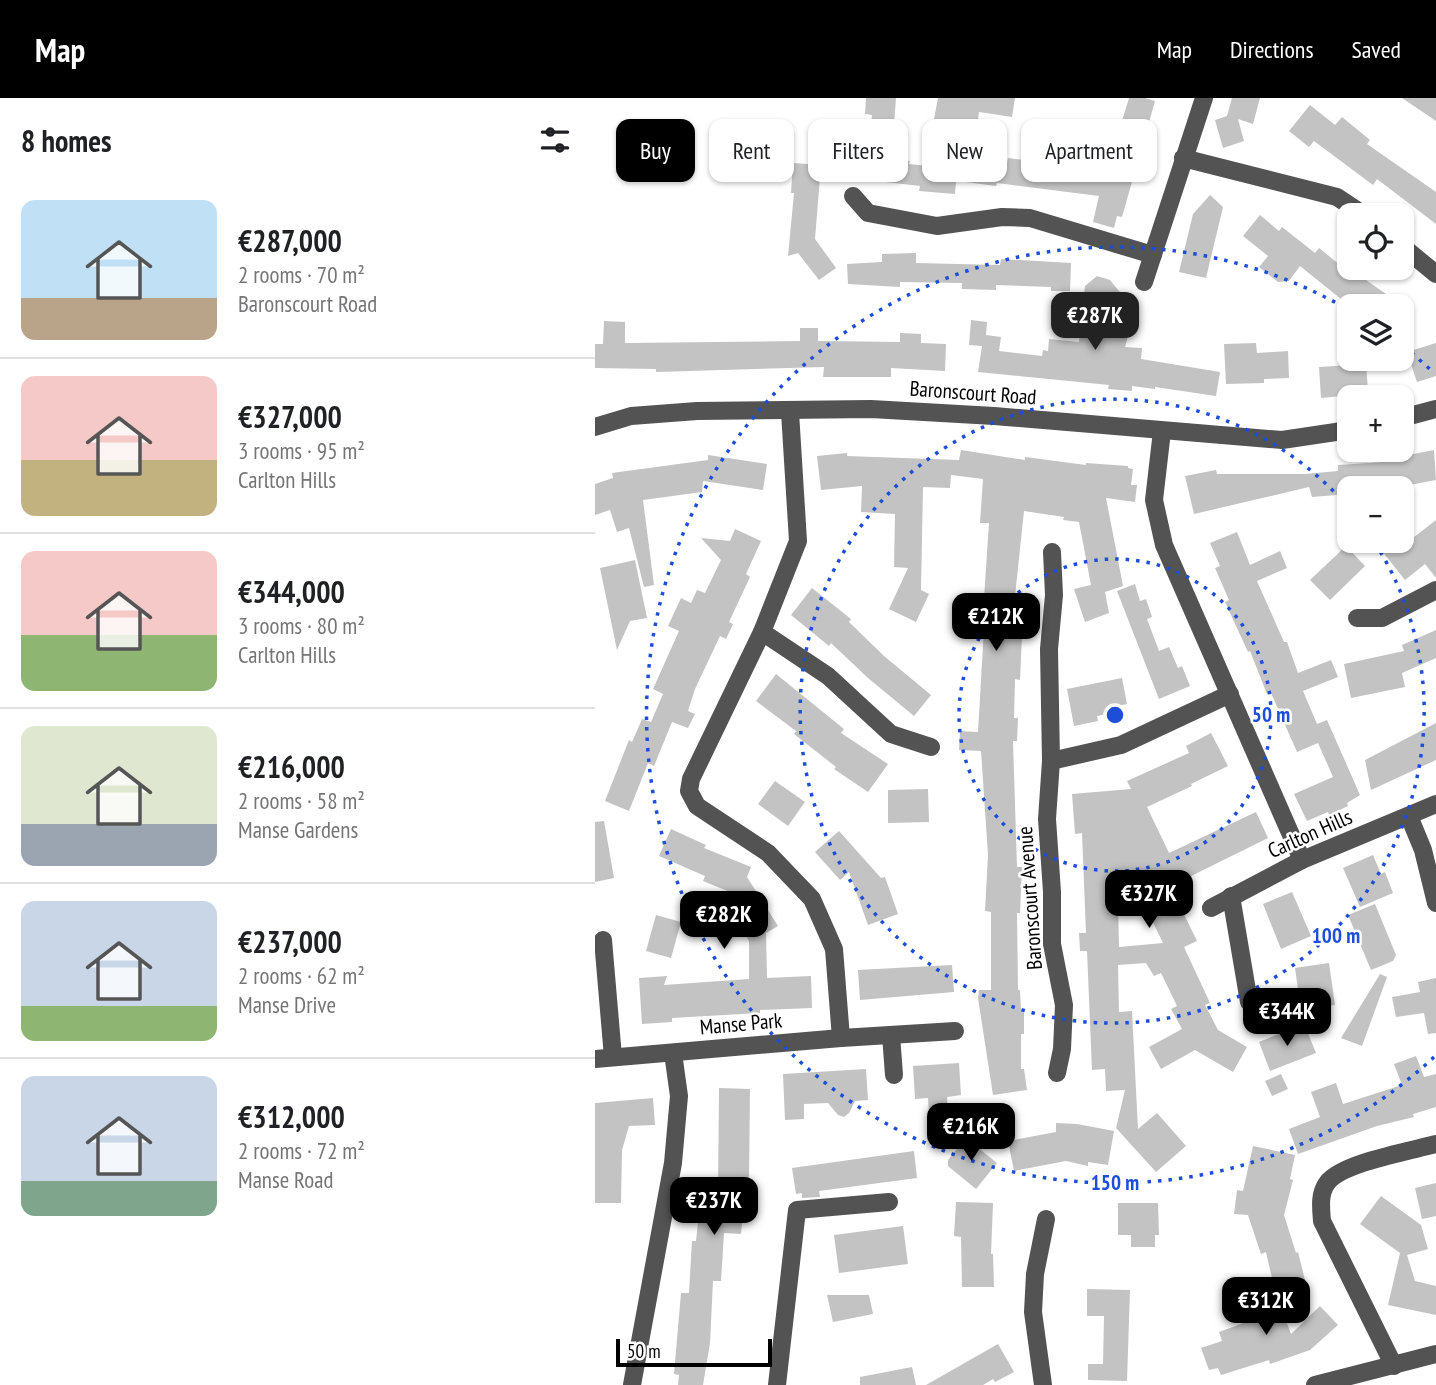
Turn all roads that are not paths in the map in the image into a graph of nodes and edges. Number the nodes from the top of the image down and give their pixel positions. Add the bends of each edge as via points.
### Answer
1 (1204, 98) edge
2 (1183, 158) junction
3 (853, 196) dead end
4 (1346, 203) edge
5 (1153, 255) junction
6 (1414, 256) edge
7 (1436, 274) edge
8 (1144, 282) dead end
9 (1436, 409) edge
10 (790, 411) junction
11 (1414, 415) edge
12 (595, 427) edge
13 (1162, 431) junction
14 (1337, 432) edge
15 (1052, 552) dead end
16 (1436, 590) edge
17 (1357, 618) dead end
18 (762, 632) junction
19 (1230, 694) junction
20 (931, 747) dead end
21 (1051, 761) junction
22 (1436, 804) edge
23 (1409, 817) junction
24 (1302, 860) junction
25 (1231, 896) junction
26 (1436, 903) edge
27 (1211, 908) dead end
28 (603, 940) dead end
29 (1249, 1002) dead end
30 (955, 1031) dead end
31 (891, 1035) junction
32 (841, 1038) junction
33 (673, 1053) junction
34 (604, 1058) edge
35 (1057, 1073) dead end
36 (894, 1075) dead end
37 (1436, 1144) edge
38 (889, 1202) dead end
39 (1046, 1219) dead end
40 (1436, 1354) edge
41 (1394, 1366) junction
42 (632, 1385) edge
43 (777, 1385) edge
44 (1043, 1385) edge
45 (1315, 1385) edge

1 - 2 street
2 - 4 street
2 - 5 street
3 - 5 street via 868,213 937,226 1030,218
5 - 8 street
6 - 7 street
9 - 11 street
10 - 12 street, Baronscourt Road via 631,416
10 - 13 street, Baronscourt Road via 884,410
10 - 18 street via 798,541
13 - 14 street, Baronscourt Road via 1282,440
13 - 19 street via 1154,500 1164,545
15 - 21 street, Baronscourt Avenue
16 - 17 street via 1382,618
18 - 20 street via 828,676 891,734
18 - 32 street via 689,791 697,806 768,853 812,899 834,949
19 - 21 street via 1121,745
19 - 24 street
21 - 35 street, Baronscourt Avenue via 1047,819 1052,944 1064,1005
22 - 23 street, Carlton Hills
23 - 24 street, Carlton Hills
23 - 26 street
24 - 25 street, Carlton Hills
25 - 27 street, Carlton Hills
25 - 29 street
28 - 34 street
30 - 31 street, Manse Park
31 - 32 street, Manse Park
31 - 36 street
32 - 33 street, Manse Park
33 - 34 street, Manse Park
33 - 42 street via 679,1096 673,1163
37 - 41 street via 1341,1170 1326,1184 1320,1202 1322,1221
38 - 43 street via 797,1210
39 - 44 street via 1033,1312
40 - 41 street
41 - 45 street

